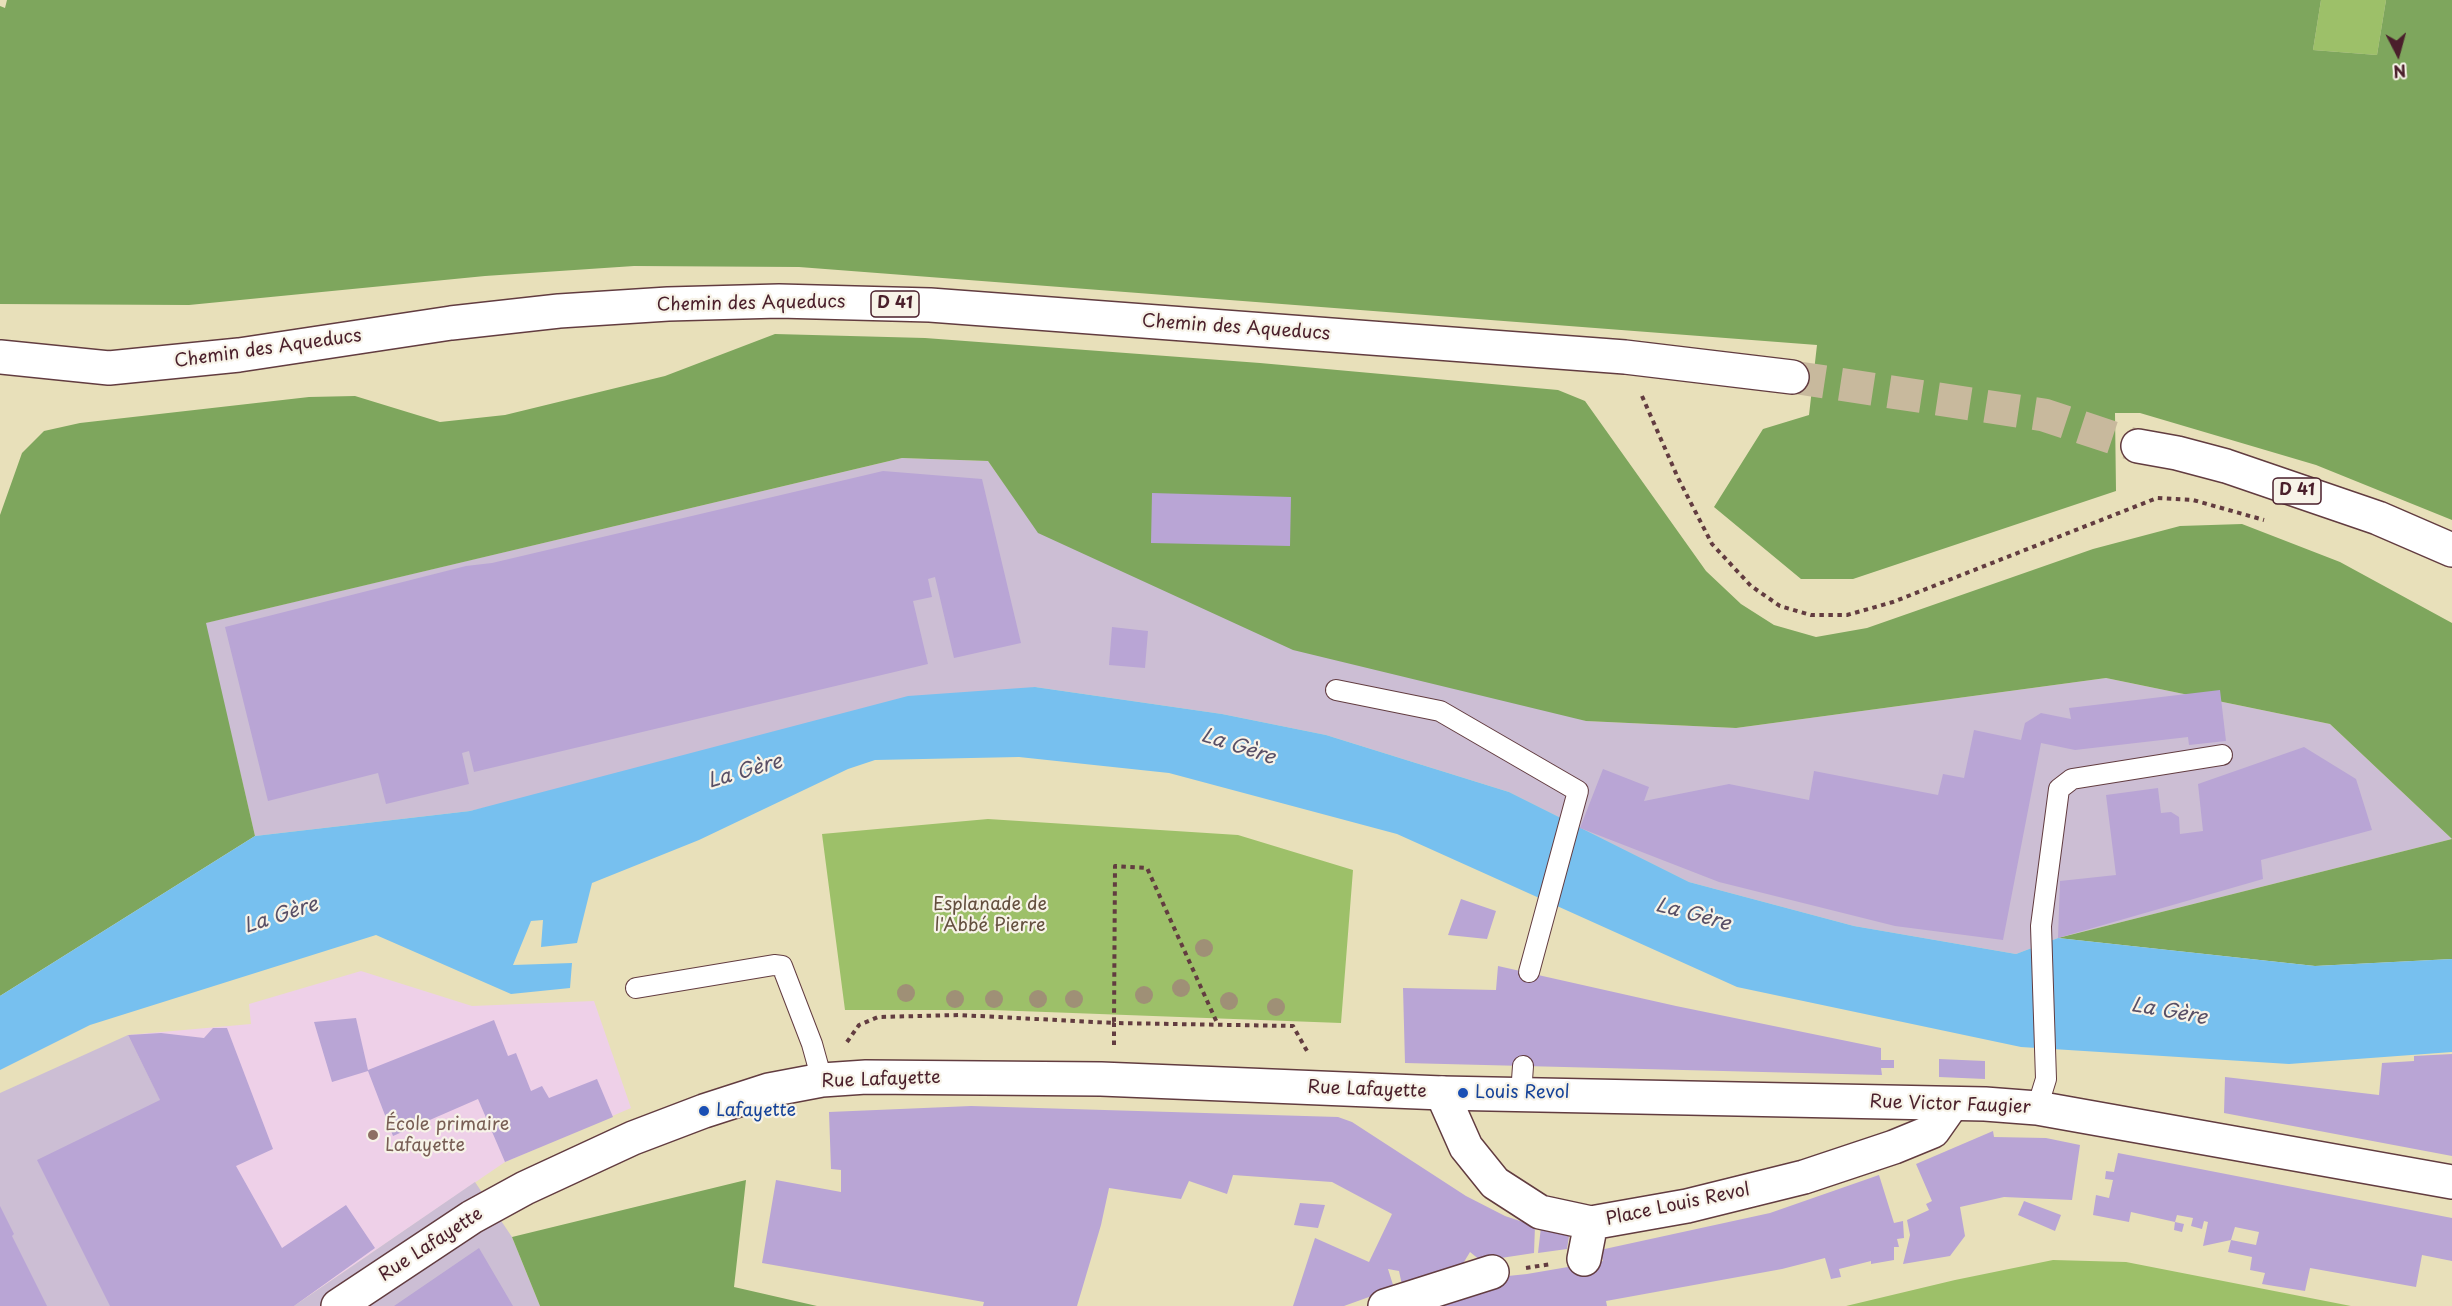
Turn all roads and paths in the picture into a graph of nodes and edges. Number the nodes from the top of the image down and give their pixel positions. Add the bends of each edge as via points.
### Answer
1 (0, 357) edge
2 (1625, 357) junction
3 (1792, 377) tunnel mouth
4 (2138, 446) tunnel mouth
5 (2271, 522) dead end
6 (2452, 550) edge
7 (1336, 690) dead end
8 (2222, 755) dead end
9 (1529, 972) dead end
10 (636, 988) dead end
11 (1114, 1023) junction
12 (1218, 1025) junction
13 (822, 1080) junction
14 (1101, 1080) junction
15 (1327, 1089) junction
16 (1443, 1093) junction
17 (2042, 1094) junction
18 (1952, 1104) junction
19 (2452, 1182) edge
20 (1591, 1223) junction
21 (1584, 1259) joint
22 (1492, 1272) joint
23 (338, 1306) edge
24 (1385, 1306) edge

1 - 2 main road, Chemin des Aqueducs / D 41 via 109,368 239,355 559,311 779,301 930,305
2 - 3 main road, Chemin des Aqueducs / D 41
2 - 5 path via 1712,544 1751,586 1780,606 1811,615 1847,615 1893,602 2157,498 2193,500
4 - 6 main road, D 41 via 2226,466 2378,518
7 - 9 lane via 1440,711 1578,791
8 - 17 lane via 2072,779 2059,789 2041,926
10 - 13 lane via 782,966
11 - 12 path
11 - 12 path via 1115,866 1147,868
11 - 13 path via 959,1015 878,1017 858,1024
11 - 14 path via 1114,1057
12 - 15 path via 1293,1026
13 - 14 main road, Rue Lafayette via 866,1077
13 - 23 main road, Rue Lafayette via 769,1090 704,1110 525,1188 445,1234
14 - 15 main road, Rue Lafayette
15 - 16 main road, Rue Lafayette
16 - 18 main road, Rue Victor Faugier via 1522,1080
16 - 20 main road, Place Louis Revol via 1466,1147 1495,1183 1540,1212
17 - 18 main road, Rue Victor Faugier
17 - 19 main road, Rue Victor Faugier
18 - 20 main road, Place Louis Revol via 1933,1131 1804,1177 1687,1206
20 - 21 main road
21 - 22 path
22 - 24 main road

